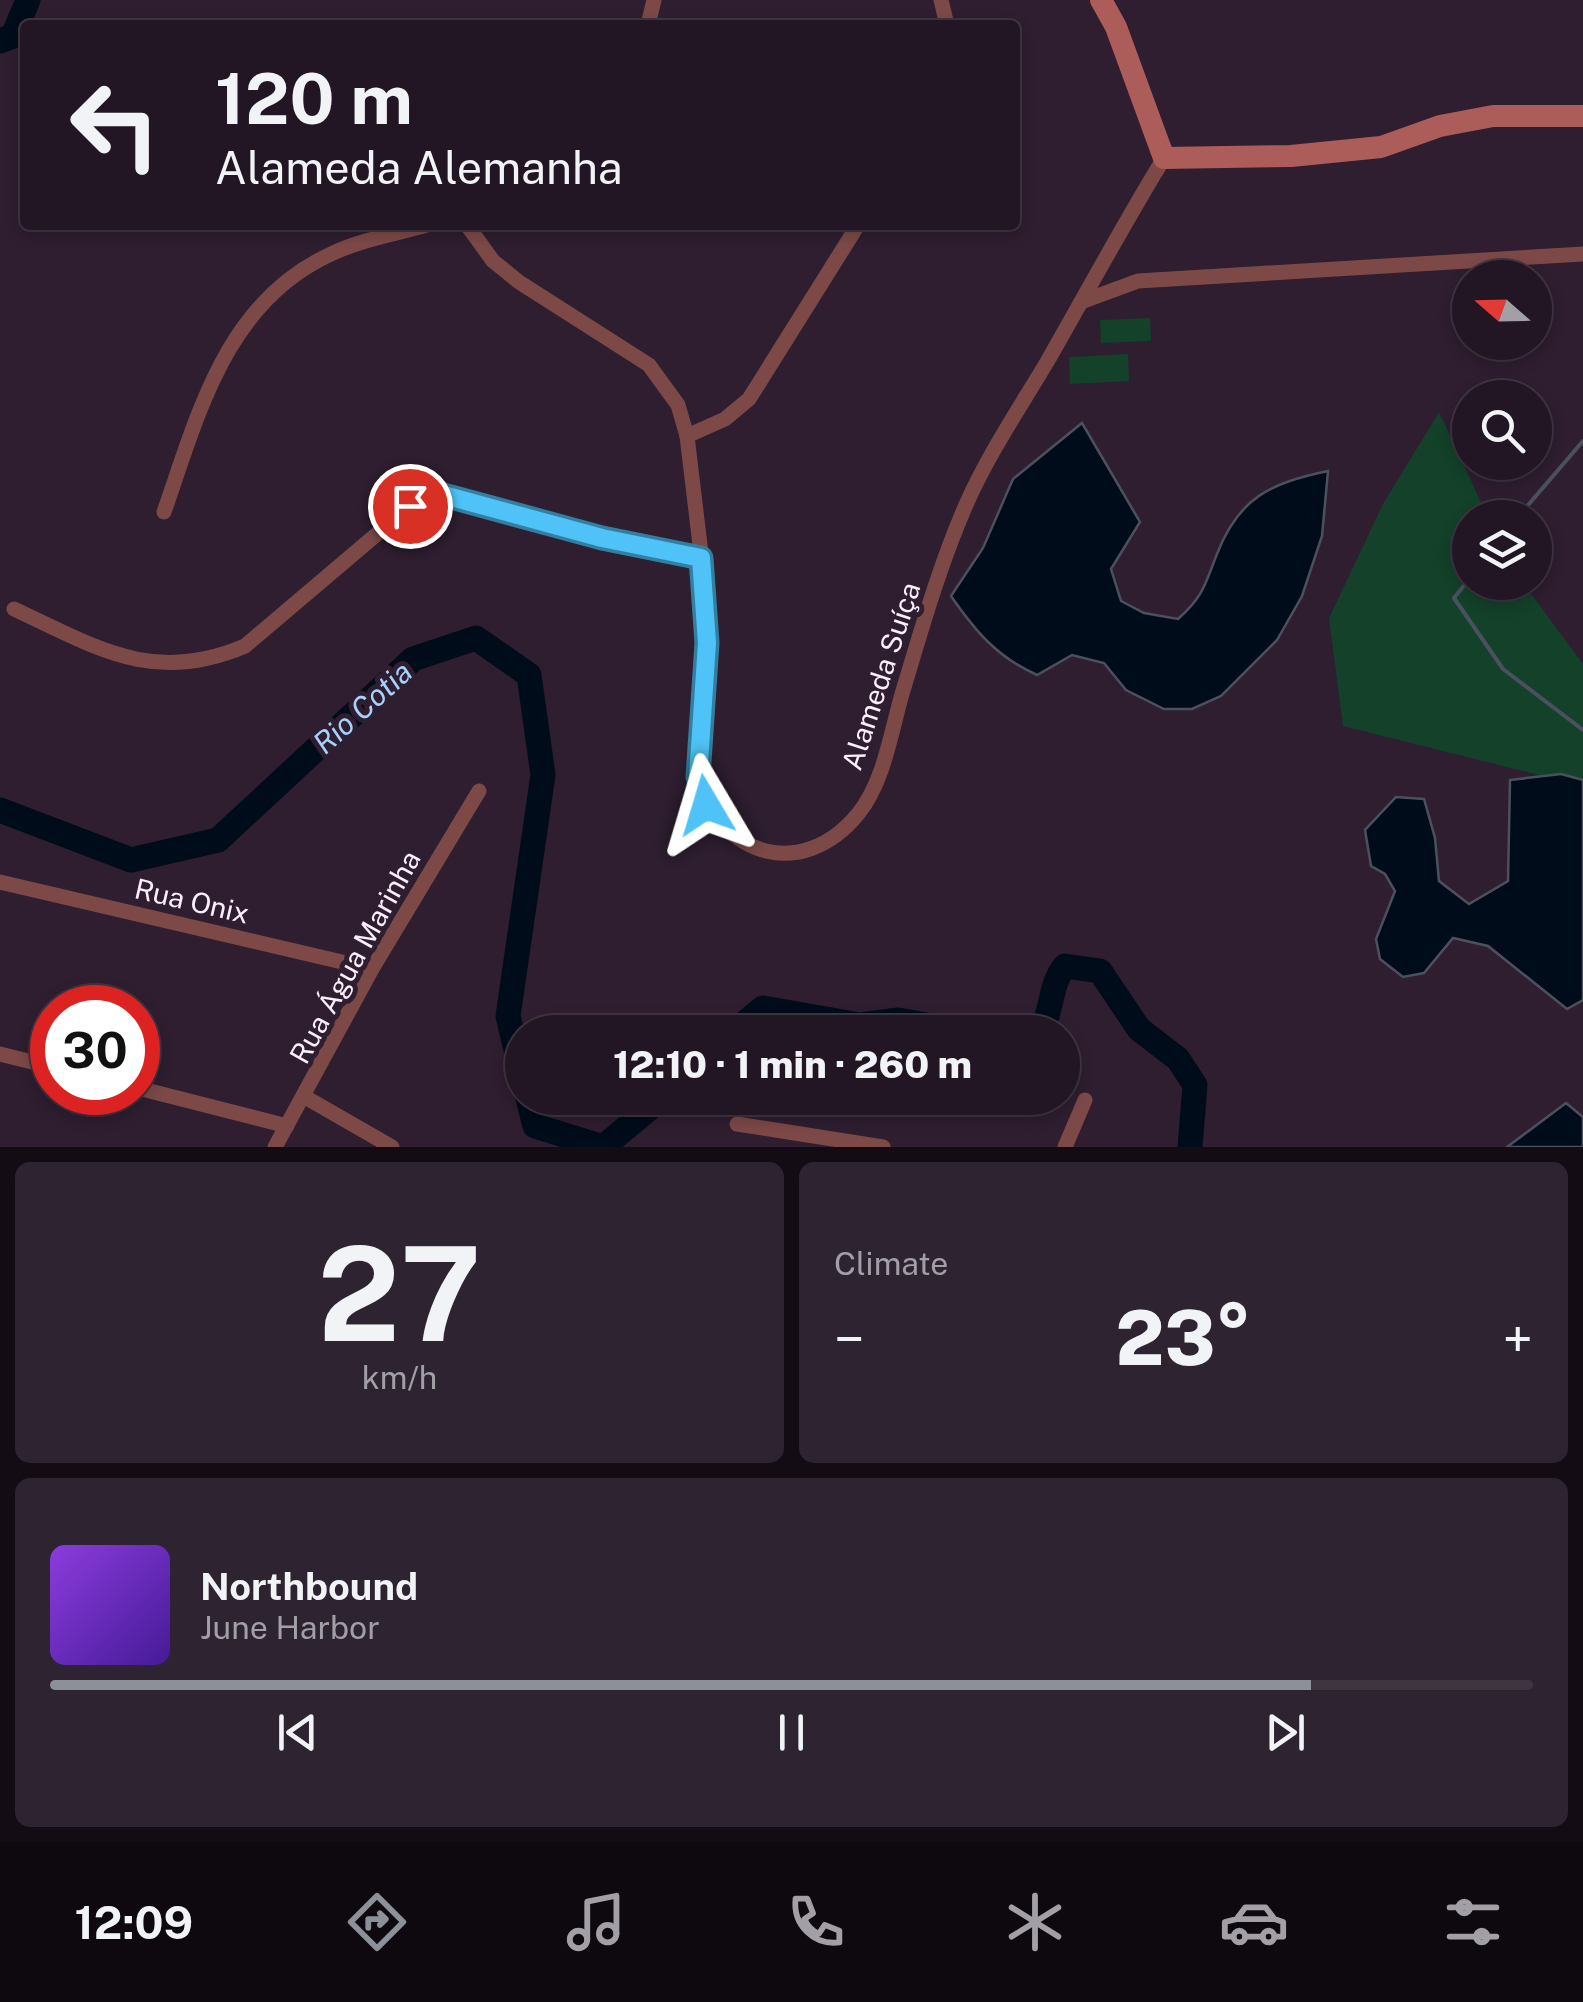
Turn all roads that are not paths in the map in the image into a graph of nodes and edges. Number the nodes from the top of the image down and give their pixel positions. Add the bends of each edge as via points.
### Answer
1 (1101, 0) edge
2 (1583, 116) edge
3 (1164, 158) junction
4 (410, 230) edge
5 (471, 230) edge
6 (855, 230) edge
7 (1583, 254) edge
8 (1082, 302) junction
9 (687, 436) junction
10 (164, 512) dead end
11 (701, 558) junction
12 (14, 609) dead end
13 (479, 791) dead end
14 (0, 882) edge
15 (372, 969) junction
16 (0, 1054) edge
17 (30, 1062) edge
18 (160, 1094) edge
19 (305, 1097) junction
20 (1085, 1100) dead end
21 (737, 1124) dead end
22 (287, 1126) junction
23 (275, 1147) edge
24 (392, 1147) edge
25 (883, 1147) edge
26 (1065, 1147) edge

1 - 3 street
2 - 3 street via 1493,116 1380,146 1309,154
3 - 8 street, Alameda Suíça
4 - 10 street via 330,254 292,278 244,323 225,350
5 - 9 street, Alameda Suíça via 519,282 649,365 678,405
6 - 9 street via 748,399 725,419
7 - 8 street via 1138,281
8 - 11 street, Alameda Suíça via 965,506 873,787 837,836 810,849 779,853 750,847 724,830 706,805 698,777 707,643
9 - 11 street, Alameda Suíça
11 - 12 street via 440,494 410,506 245,646 216,658 180,665 140,662
13 - 15 street, Rua Água Marinha
14 - 15 street, Rua Onix
15 - 19 street, Rua Água Marinha
16 - 17 street
18 - 22 street
19 - 22 street, Rua Água Marinha
19 - 24 street
20 - 26 street
21 - 25 street
22 - 23 street, Rua Água Marinha

